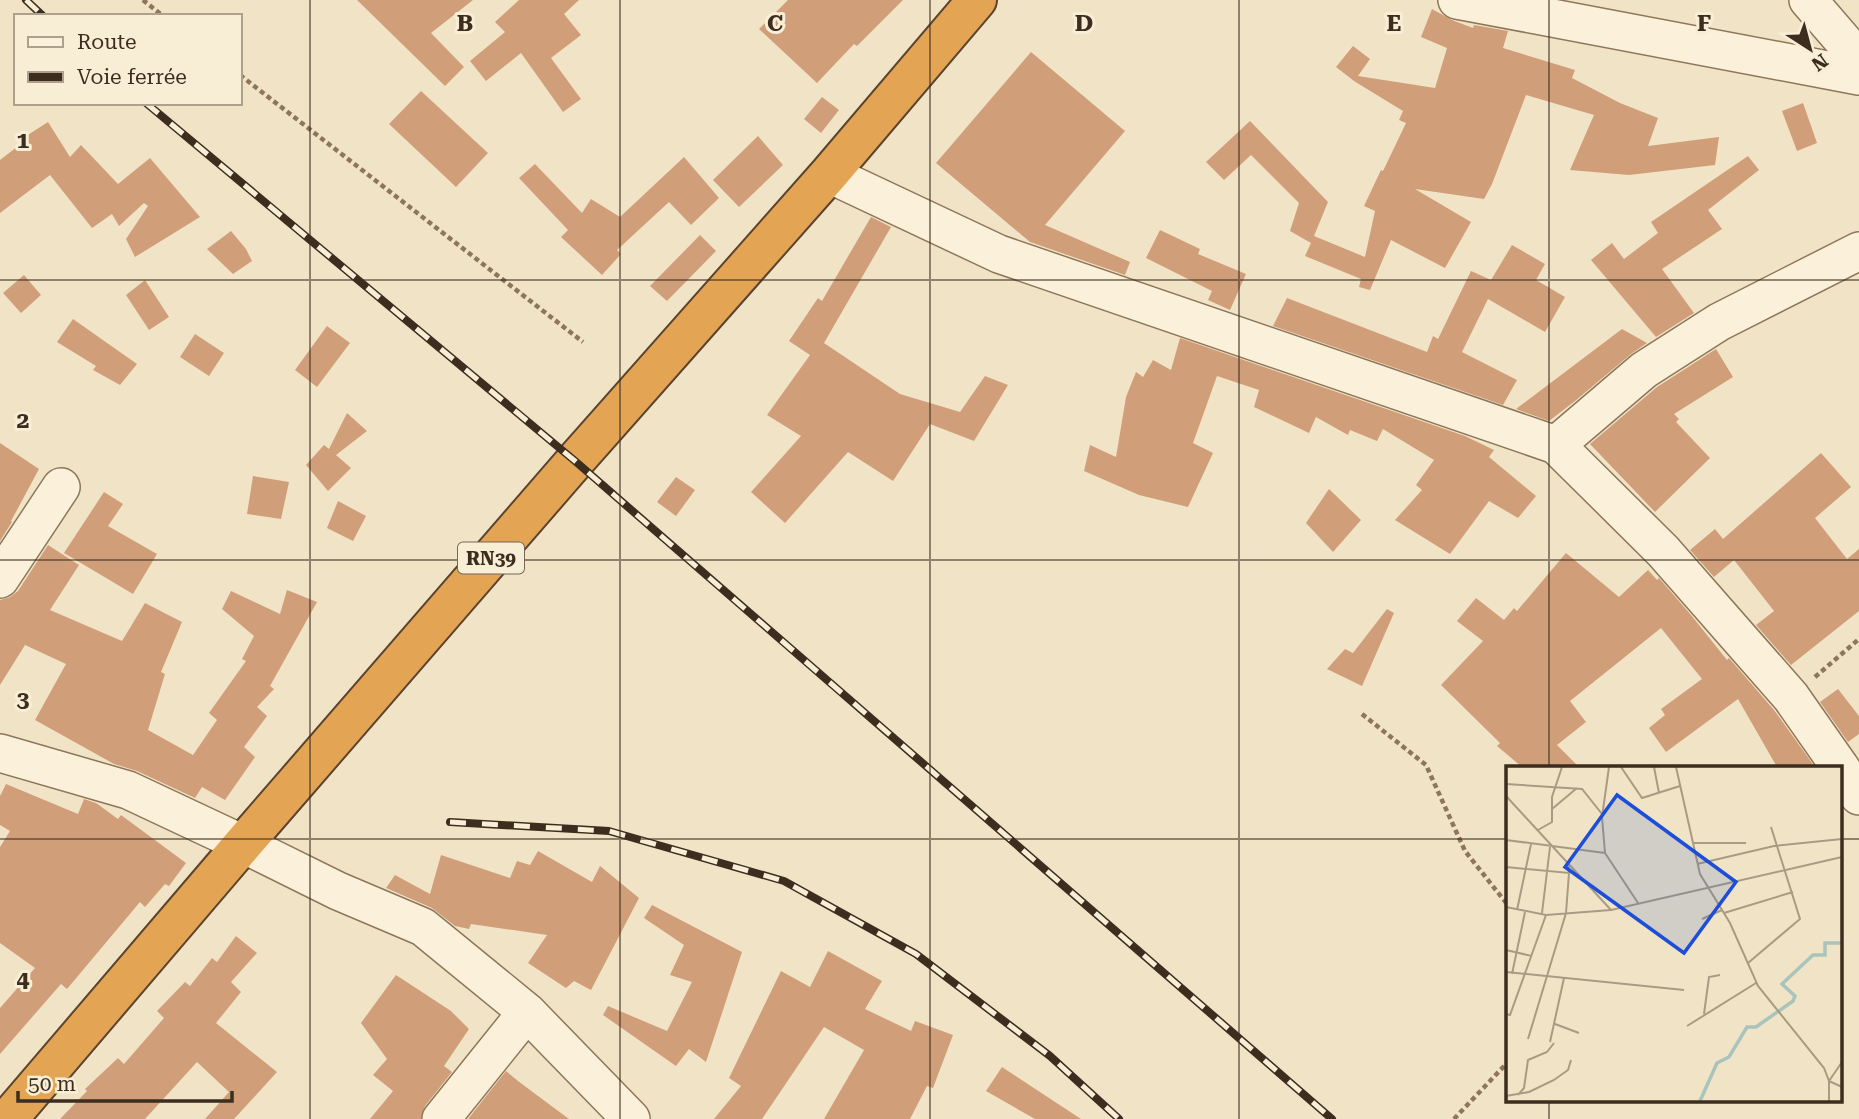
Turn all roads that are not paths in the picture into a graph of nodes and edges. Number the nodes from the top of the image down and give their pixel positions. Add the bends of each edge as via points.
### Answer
1 (977, 0) edge
2 (1457, 0) edge
3 (1808, 0) edge
4 (1859, 59) edge
5 (1859, 76) edge
6 (829, 174) junction
7 (1859, 251) edge
8 (1556, 445) junction
9 (61, 486) dead end
10 (0, 579) edge
11 (0, 753) edge
12 (1839, 766) edge
13 (1842, 770) edge
14 (1859, 796) edge
15 (243, 844) junction
16 (527, 1012) junction
17 (8, 1119) edge
18 (441, 1119) edge
19 (631, 1119) edge

1 - 6 highway, RN39
2 - 5 street
3 - 4 street
6 - 8 street via 999,254
6 - 15 highway, RN39
7 - 8 street via 1719,323 1644,370
8 - 12 street via 1663,551 1791,697
9 - 10 street
11 - 15 street via 128,790
13 - 14 street
15 - 16 street via 423,927
15 - 17 highway, RN39
16 - 18 street
16 - 19 street

